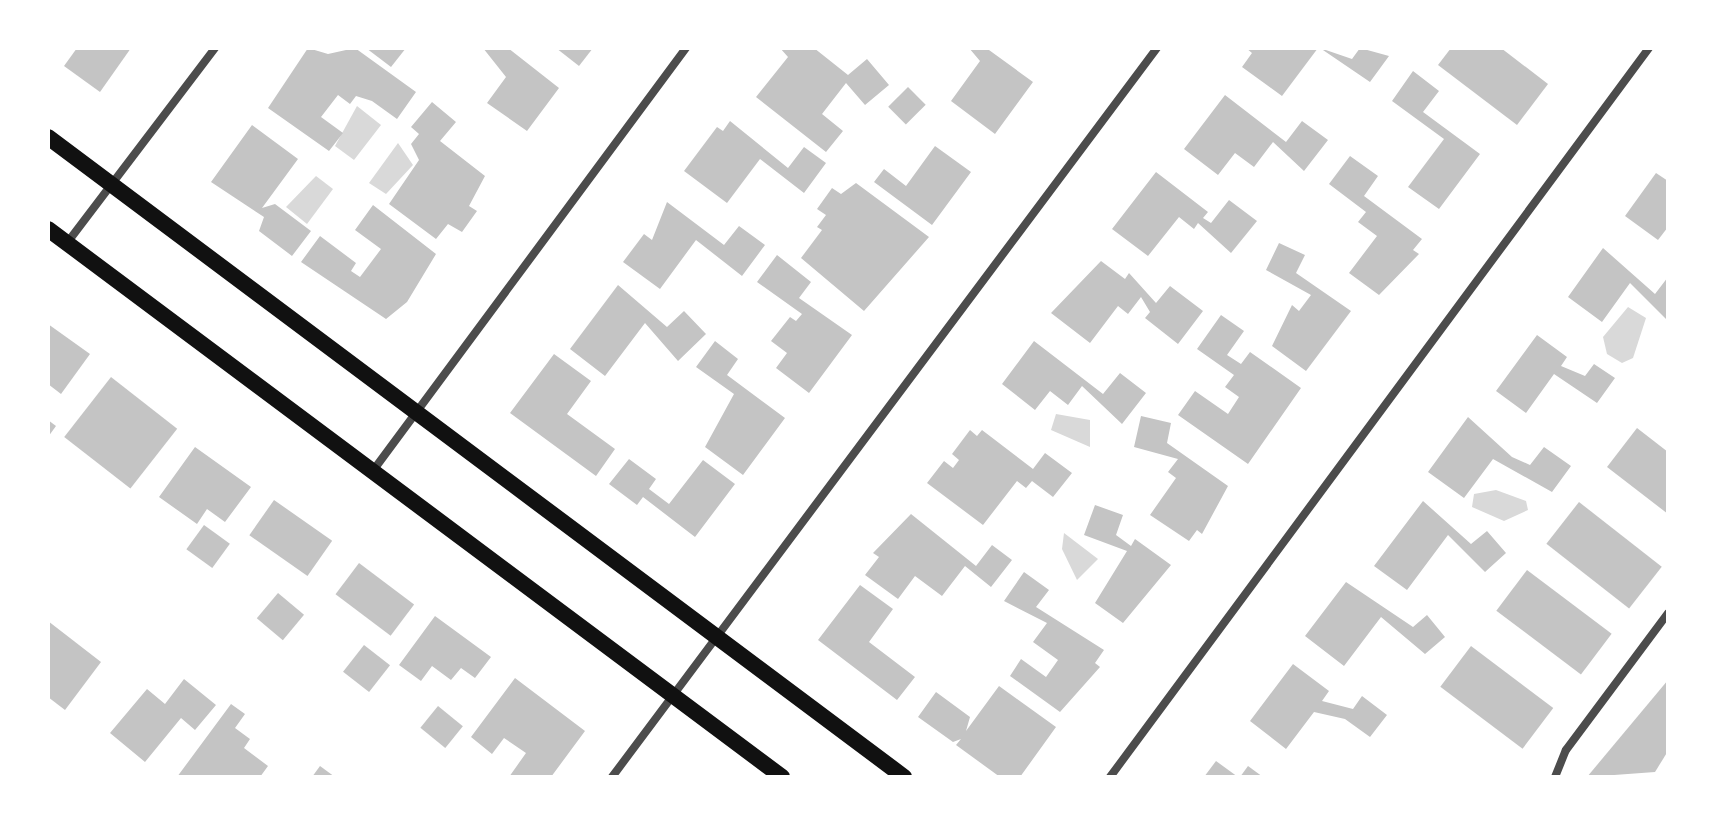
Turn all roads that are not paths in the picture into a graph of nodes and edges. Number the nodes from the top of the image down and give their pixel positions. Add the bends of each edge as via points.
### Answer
1 (215, 48) edge
2 (686, 48) edge
3 (1157, 48) edge
4 (1649, 48) edge
5 (48, 137) edge
6 (113, 185) junction
7 (48, 229) edge
8 (67, 243) junction
9 (414, 415) junction
10 (375, 468) junction
11 (1668, 613) edge
12 (717, 640) junction
13 (673, 697) junction
14 (612, 777) edge
15 (782, 777) edge
16 (904, 777) edge
17 (1110, 777) edge
18 (1555, 777) edge

1 - 6 street
2 - 9 street
3 - 12 street
4 - 17 street
5 - 6 main road
6 - 8 street
6 - 9 main road
7 - 8 main road
8 - 10 main road
9 - 10 street
9 - 12 main road
10 - 13 main road
11 - 18 street via 1566,750
12 - 13 street
12 - 16 main road
13 - 14 street
13 - 15 main road

